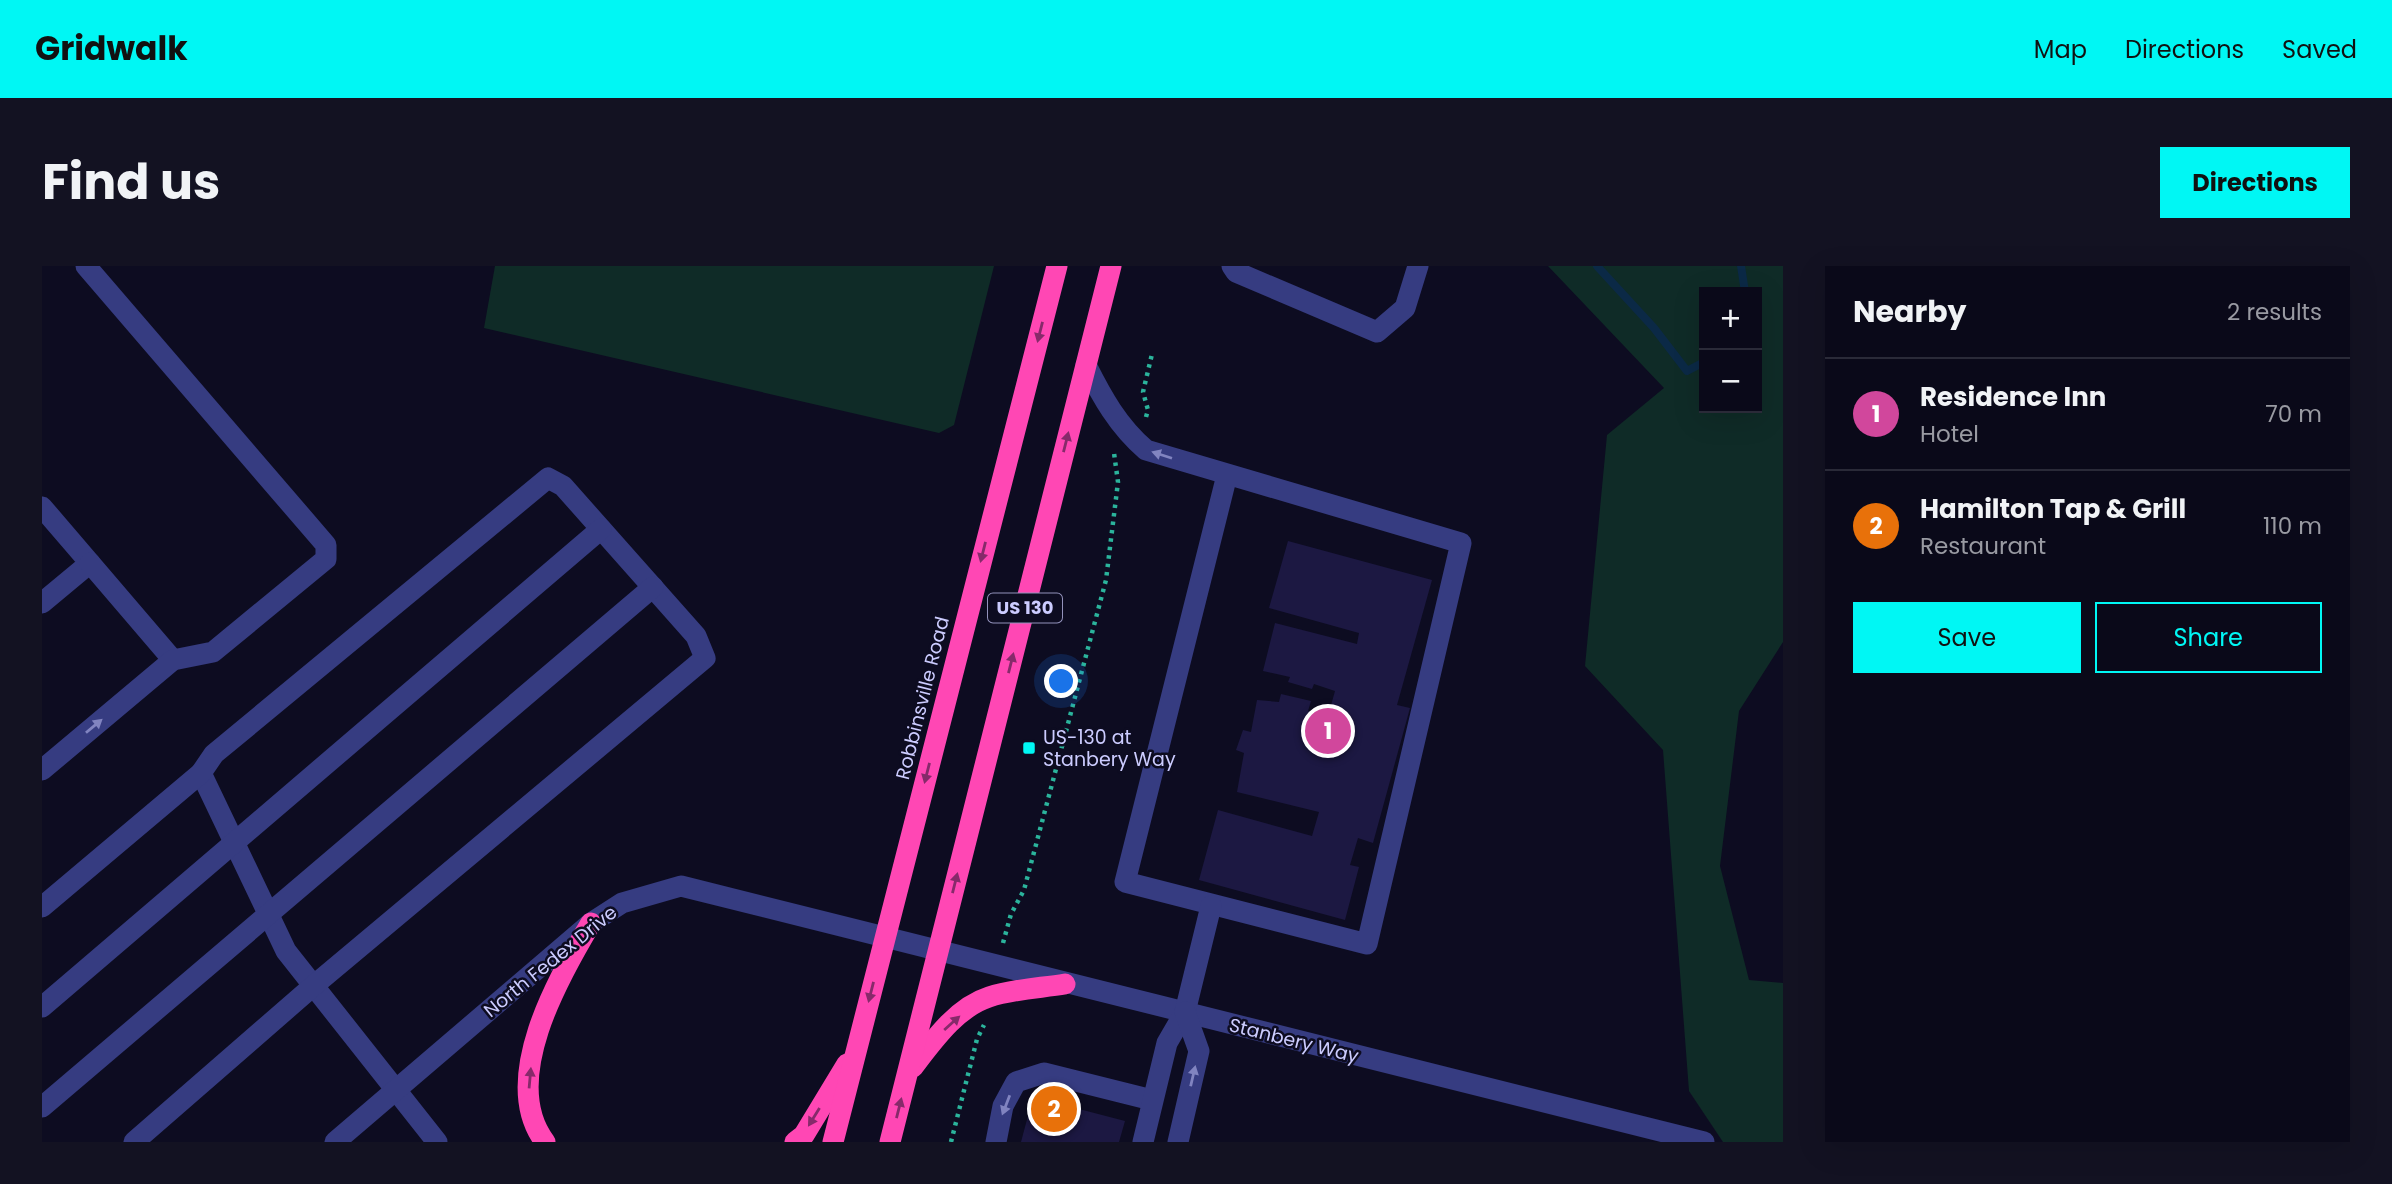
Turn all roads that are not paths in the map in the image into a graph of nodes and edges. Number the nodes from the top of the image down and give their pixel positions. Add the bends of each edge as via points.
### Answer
1 (86, 266) edge
2 (1057, 266) edge
3 (1111, 266) edge
4 (1232, 266) edge
5 (1418, 266) edge
6 (1086, 365) junction
7 (1227, 475) junction
8 (42, 507) edge
9 (601, 529) junction
10 (90, 563) junction
11 (653, 587) junction
12 (42, 603) edge
13 (173, 660) junction
14 (42, 770) edge
15 (201, 773) junction
16 (234, 844) junction
17 (1210, 906) junction
18 (42, 907) edge
19 (269, 917) junction
20 (591, 923) junction
21 (885, 936) junction
22 (938, 950) junction
23 (1065, 984) junction
24 (312, 987) junction
25 (42, 1007) edge
26 (1185, 1012) junction
27 (857, 1048) junction
28 (907, 1074) junction
29 (395, 1090) junction
30 (1152, 1100) junction
31 (42, 1108) edge
32 (1649, 1135) edge
33 (134, 1142) edge
34 (335, 1142) edge
35 (437, 1142) edge
36 (545, 1142) edge
37 (794, 1142) edge
38 (833, 1142) edge
39 (890, 1142) edge
40 (996, 1142) edge
41 (1143, 1142) edge
42 (1178, 1142) edge
43 (1704, 1142) edge

1 - 13 street via 326,545 326,559 213,652
2 -> 21 highway, Robbinsville Road / US 130
3 - 6 highway, US 130
4 - 5 street via 1236,272 1377,332 1405,308
7 -> 6 street via 1146,450 1120,424
22 -> 6 highway, US 130
7 - 17 street via 1125,882
7 - 17 street via 1461,543 1367,944
8 - 10 street
9 - 11 street
9 - 15 street via 563,486 548,478 214,754
9 - 16 street
10 - 12 street
10 - 13 street
11 - 19 street
11 - 24 street via 696,636 705,658
14 -> 13 street
15 - 16 street
15 - 18 street
16 - 19 street
16 - 25 street
17 - 26 street
19 - 24 street
19 - 31 street
20 - 21 street, North Fedex Drive via 622,903 681,886
20 - 29 street, North Fedex Drive
36 -> 20 highway via 529,1105 536,1038 565,966
21 - 22 street, Stanbery Way
21 -> 27 highway, Robbinsville Road / US 130
22 - 23 street, Stanbery Way
22 - 28 highway, US 130
23 - 26 street, Stanbery Way
28 -> 23 highway via 949,1024 971,1006 988,997
24 - 29 street
24 - 33 street
26 - 30 street via 1167,1043
26 - 32 street, Stanbery Way
42 -> 26 street via 1199,1051
27 -> 37 highway via 804,1135
27 - 38 highway, Robbinsville Road / US 130
39 -> 28 highway, US 130
29 - 34 street, North Fedex Drive
29 - 35 street
30 -> 40 street via 1044,1073 1016,1082 1003,1106
30 - 41 street
32 - 43 street, Stanbery Way

